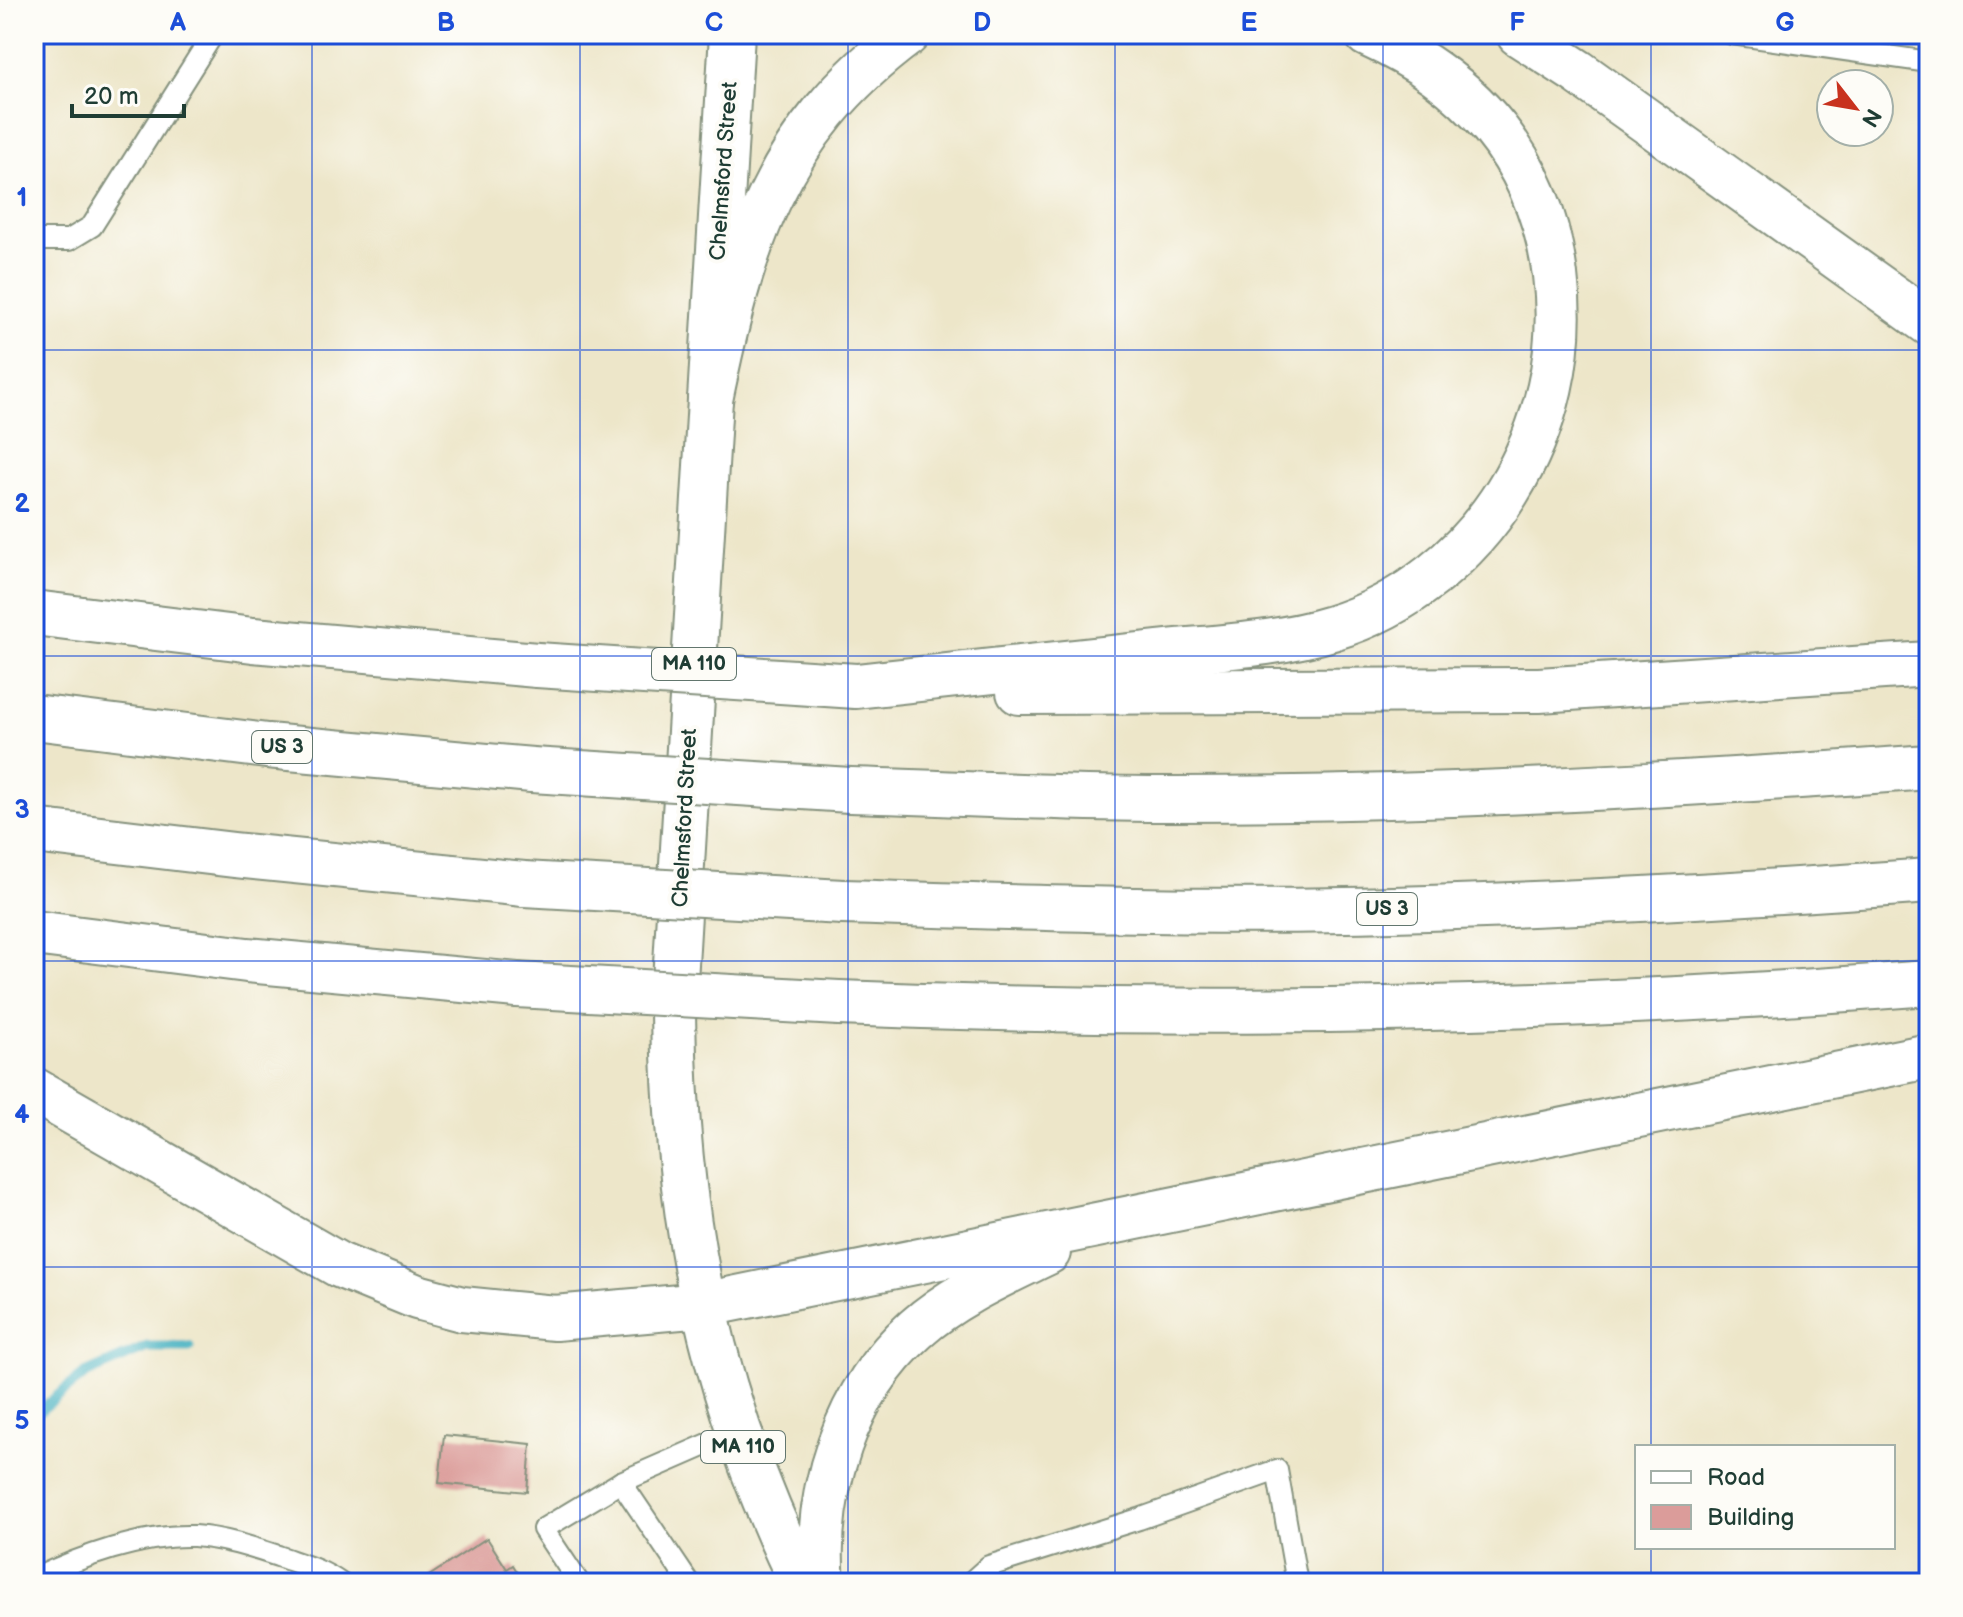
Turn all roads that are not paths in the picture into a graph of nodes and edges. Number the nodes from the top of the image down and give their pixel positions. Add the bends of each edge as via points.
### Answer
1 (213, 34) edge
2 (732, 34) edge
3 (907, 34) edge
4 (1367, 34) edge
5 (1519, 34) edge
6 (1732, 34) edge
7 (1929, 62) edge
8 (34, 240) edge
9 (1929, 323) edge
10 (710, 400) junction
11 (34, 613) edge
12 (1929, 664) edge
13 (856, 686) junction
14 (34, 717) edge
15 (1929, 767) edge
16 (34, 831) edge
17 (1929, 881) edge
18 (34, 933) edge
19 (1929, 983) edge
20 (1929, 1056) edge
21 (34, 1090) edge
22 (1128, 1221) junction
23 (703, 1305) junction
24 (738, 1431) junction
25 (621, 1482) junction
26 (34, 1579) edge
27 (340, 1583) edge
28 (579, 1583) edge
29 (689, 1583) edge
30 (802, 1583) edge
31 (822, 1583) edge
32 (970, 1583) edge
33 (1297, 1583) edge

1 - 8 lane via 92,226 69,240
2 - 10 main road, Chelmsford Street / MA 110
3 - 10 main road via 841,88 782,169 739,274
4 - 13 main road via 1443,76 1473,101 1518,160 1546,227 1559,301 1552,384 1525,461 1479,532 1411,592 1331,629 1248,643
5 - 9 main road
6 - 7 lane
10 - 23 main road, Chelmsford Street / MA 110 via 673,1014 680,1159
11 - 13 main road, bridge via 253,640
12 - 13 main road via 1524,690 1139,694
14 - 15 main road, US 3, bridge via 532,770 850,790 1147,799 1687,785
16 - 17 main road, US 3, bridge via 524,884 843,902 1391,909
18 - 19 main road, bridge via 517,985 1130,1012 1676,1000
20 - 22 main road
21 - 23 main road via 339,1265 417,1297 462,1309 555,1318
22 - 23 main road
22 - 31 main road via 1060,1246 986,1283 917,1328 888,1359 846,1425 835,1459 820,1539
23 - 24 main road, Chelmsford Street / MA 110
24 - 25 lane
24 - 30 main road, Chelmsford Street / MA 110
25 - 28 lane via 543,1529
25 - 29 lane
26 - 27 lane via 120,1548 194,1536 246,1545 326,1573
32 - 33 lane via 989,1566 1277,1470

